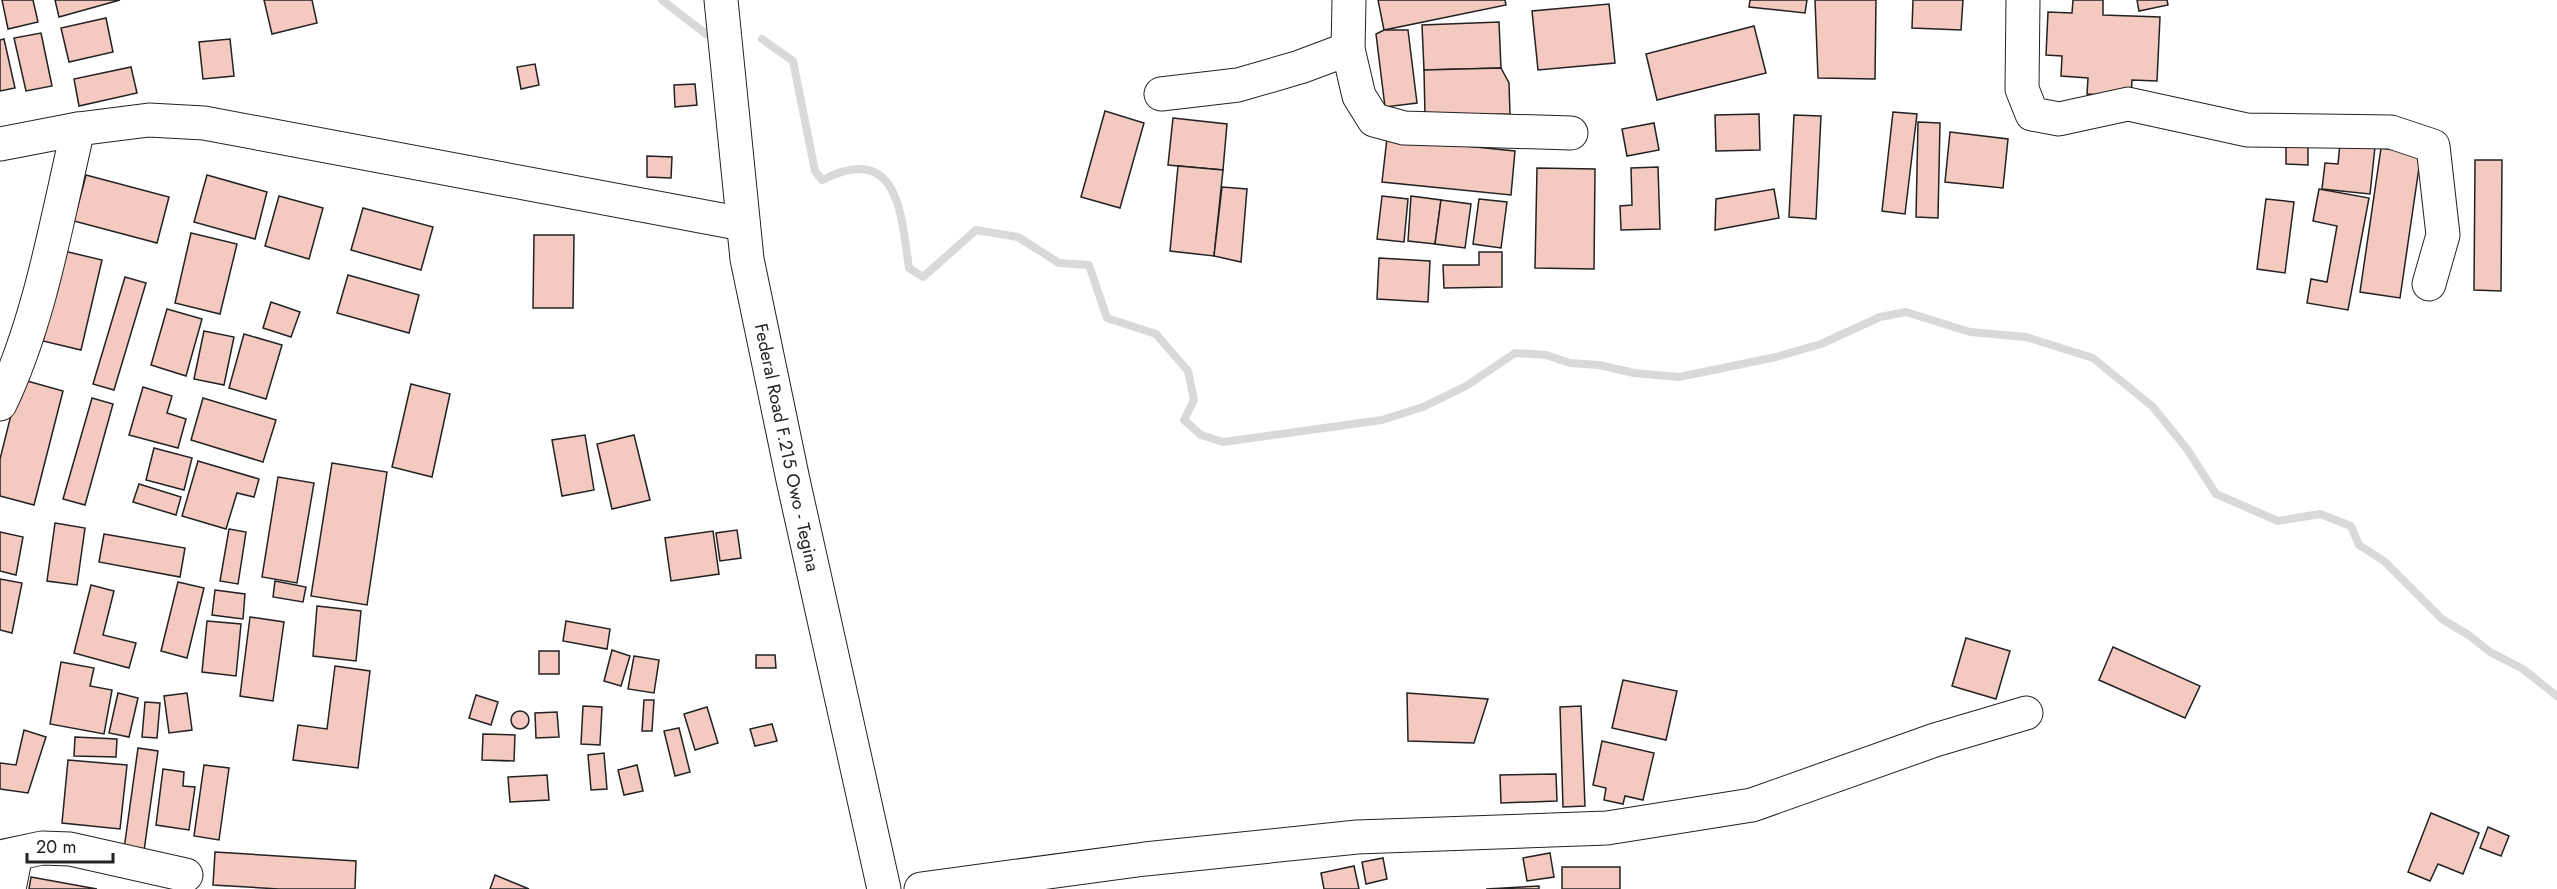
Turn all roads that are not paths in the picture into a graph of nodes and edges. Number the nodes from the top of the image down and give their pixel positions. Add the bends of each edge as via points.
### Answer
1 (721, 0) edge
2 (1349, 0) edge
3 (2023, 0) edge
4 (1348, 49) junction
5 (1161, 94) dead end
6 (78, 129) junction
7 (1571, 133) dead end
8 (0, 144) edge
9 (743, 224) junction
10 (2429, 284) dead end
11 (0, 404) edge
12 (2026, 713) dead end
13 (8, 855) edge
14 (186, 875) dead end
15 (9, 889) edge
16 (884, 889) edge
17 (921, 889) edge

1 - 9 street, Federal Road F.215 Owo - Tegina
2 - 4 street
3 - 10 street via 2022,89 2032,114 2059,119 2128,104 2247,130 2391,132 2433,146 2444,235
4 - 5 street via 1238,84
4 - 7 street via 1359,96 1374,120 1404,128
6 - 8 street
6 - 9 street via 149,120 204,123
6 - 11 street via 33,313 15,373
9 - 16 street, Federal Road F.215 Owo - Tegina via 793,480
12 - 17 street via 1741,807 1607,828 1357,837 1145,859
13 - 14 street via 42,848 70,849
13 - 15 street

